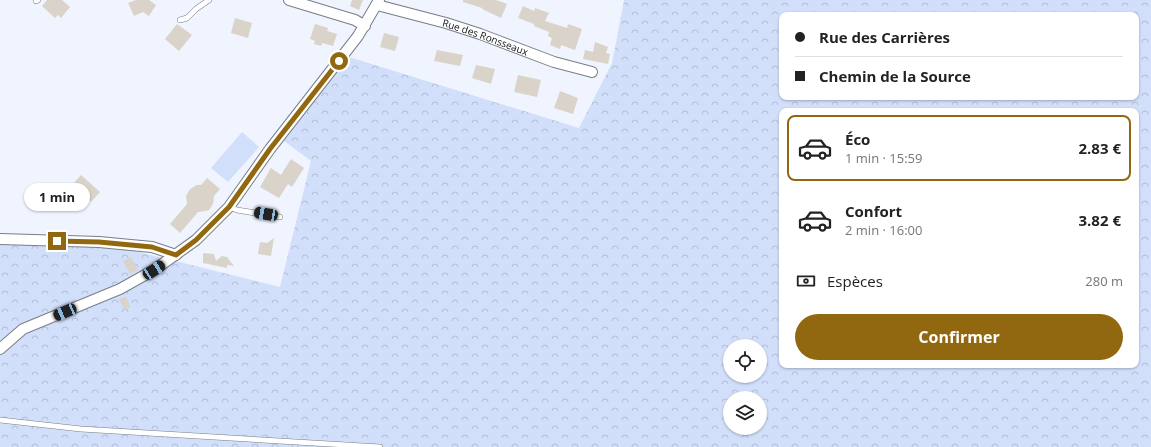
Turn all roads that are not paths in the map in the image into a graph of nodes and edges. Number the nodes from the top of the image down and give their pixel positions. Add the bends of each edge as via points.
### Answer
1 (209, 0) edge
2 (289, 0) edge
3 (378, 2) edge
4 (180, 20) dead end
5 (365, 26) junction
6 (592, 72) dead end
7 (229, 207) junction
8 (280, 217) dead end
9 (0, 239) edge
10 (176, 255) junction
11 (0, 349) edge
12 (0, 420) edge
13 (380, 447) edge

1 - 4 lane via 187,18
2 - 5 street via 355,20
3 - 5 street
3 - 6 street, Rue des Ronsseaux via 460,27 554,62
5 - 7 street via 270,149
7 - 8 lane
7 - 10 street via 196,240
9 - 10 street via 99,242 152,247
10 - 11 street via 120,289 24,330
12 - 13 lane via 81,429

